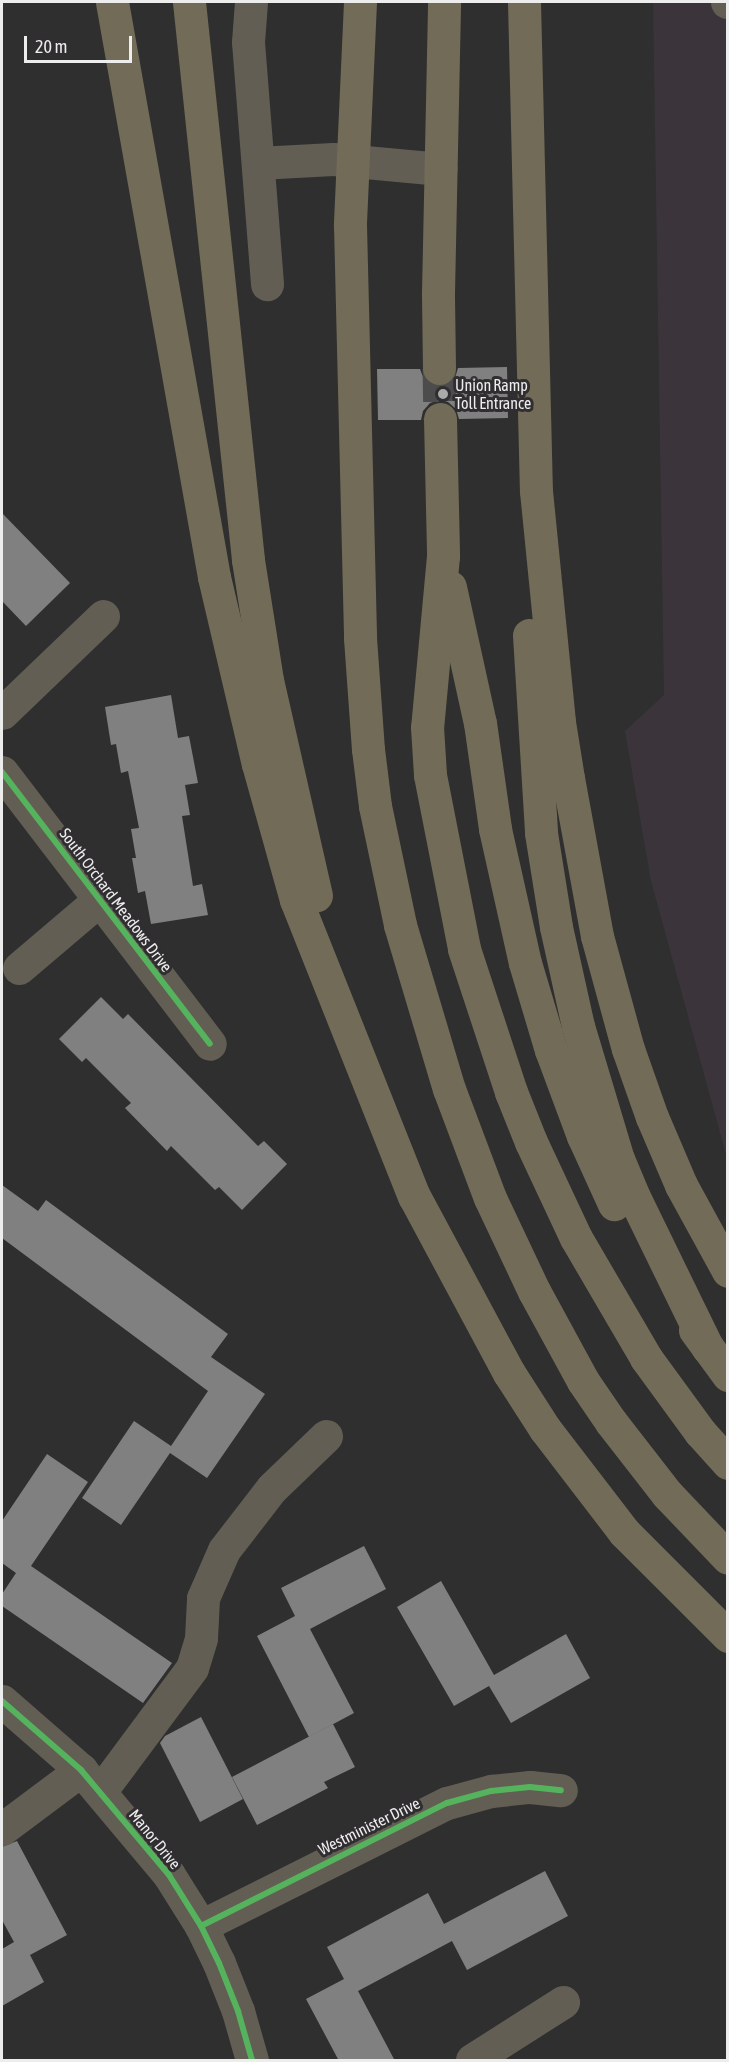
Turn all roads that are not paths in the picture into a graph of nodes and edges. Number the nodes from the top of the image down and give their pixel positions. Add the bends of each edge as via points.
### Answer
1 (112, 2) edge
2 (189, 2) edge
3 (251, 2) edge
4 (360, 2) edge
5 (444, 2) edge
6 (524, 2) edge
7 (351, 160) junction
8 (258, 163) junction
9 (441, 169) junction
10 (267, 284) dead end
11 (439, 368) tunnel mouth
12 (440, 419) tunnel mouth
13 (536, 491) junction
14 (443, 556) junction
15 (104, 615) dead end
16 (2, 713) edge
17 (2, 772) edge
18 (99, 900) junction
19 (19, 968) dead end
20 (339, 1007) junction
21 (210, 1044) dead end
22 (728, 1271) edge
23 (707, 1347) junction
24 (728, 1375) edge
25 (326, 1436) dead end
26 (728, 1463) edge
27 (728, 1558) edge
28 (728, 1636) edge
29 (2, 1701) edge
30 (91, 1781) junction
31 (561, 1790) dead end
32 (2, 1829) edge
33 (201, 1926) junction
34 (563, 2001) dead end
35 (252, 2061) edge
36 (472, 2061) edge

1 - 20 highway via 224,628 296,900
2 - 20 highway via 248,561 267,680
3 - 8 street via 248,42
4 - 7 highway
5 - 9 highway
6 - 13 highway
7 - 8 street
7 - 9 street
7 - 27 highway via 363,693 375,806 400,925 448,1089 490,1197 534,1291 583,1381 611,1422 667,1494
8 - 10 street
9 - 11 highway
12 - 14 highway
13 - 22 highway via 559,722 597,936 628,1049 652,1117 681,1185
13 - 23 highway via 529,618 533,729 541,833 556,927 592,1077 618,1159
14 - 23 highway via 480,723 514,921 551,1050 584,1136 642,1260
14 - 26 highway via 427,727 430,775 454,909 478,995 531,1142 582,1248 646,1358
15 - 16 street
17 - 18 street, South Orchard Meadows Drive
18 - 19 street
18 - 21 street, South Orchard Meadows Drive
20 - 28 highway via 414,1196 509,1373 545,1429 624,1532
23 - 24 highway
25 - 30 street via 272,1488 224,1550 203,1598 201,1638 192,1668
29 - 30 street, Manor Drive
30 - 32 street
30 - 33 street, Manor Drive via 169,1875
31 - 33 street, Westminister Drive via 530,1787 491,1791 447,1803
33 - 35 street, Manor Drive via 238,2011
34 - 36 street

